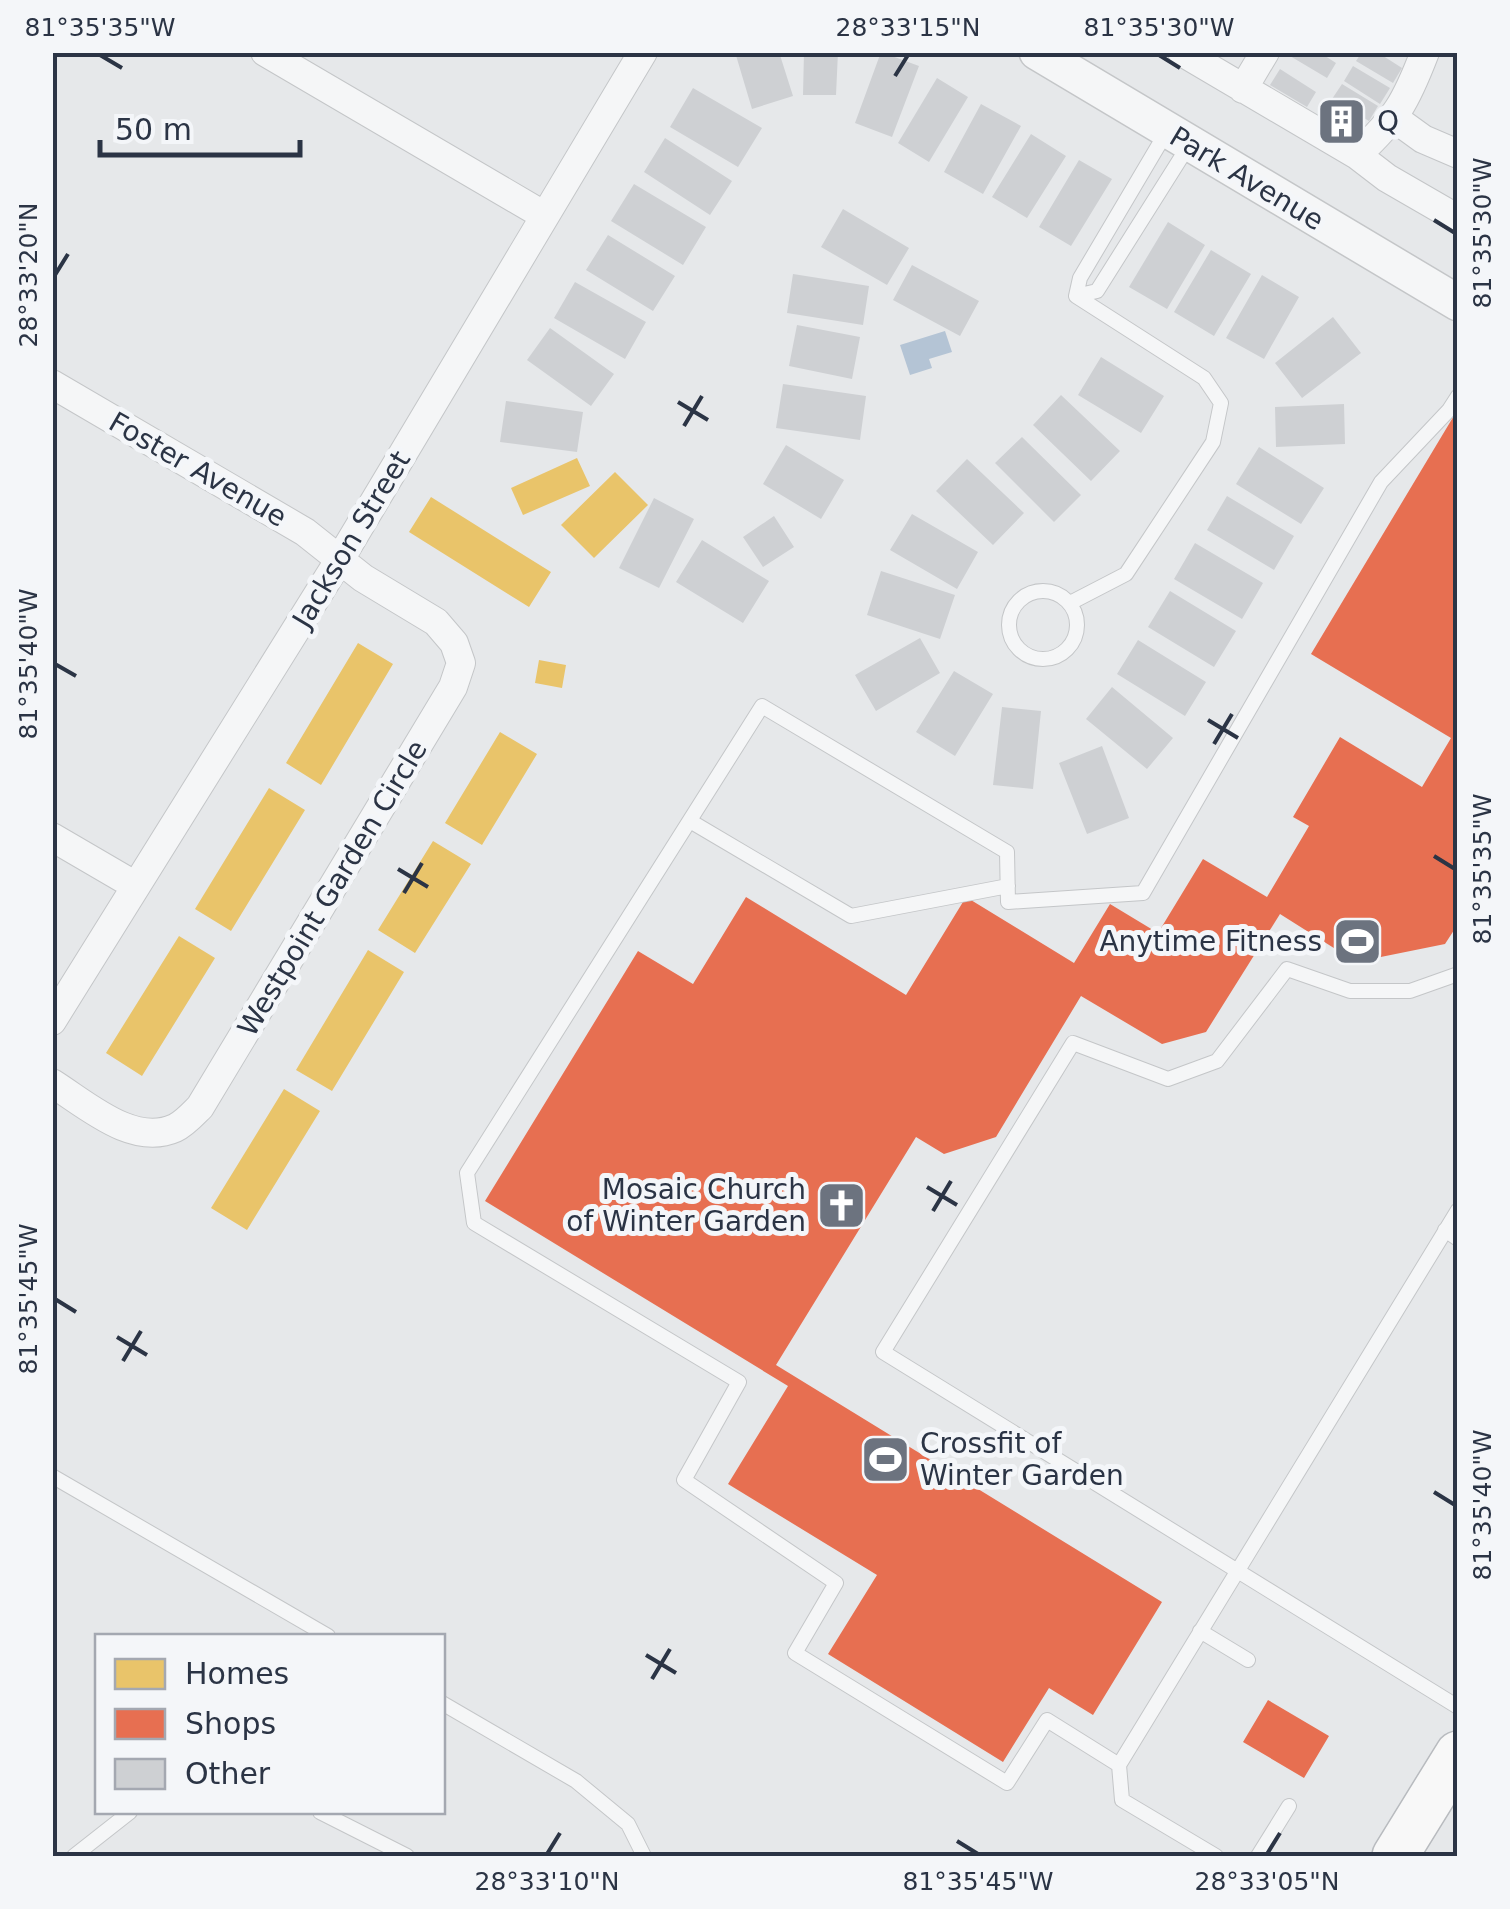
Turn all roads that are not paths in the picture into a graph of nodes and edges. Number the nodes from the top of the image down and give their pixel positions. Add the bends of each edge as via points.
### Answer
1 (266, 52) edge
2 (643, 52) edge
3 (1037, 52) edge
4 (1182, 52) edge
5 (1265, 52) edge
6 (1425, 52) edge
7 (1243, 89) junction
8 (1394, 118) junction
9 (1178, 138) junction
10 (1458, 154) edge
11 (1357, 155) junction
12 (545, 216) junction
13 (1458, 219) edge
14 (1076, 296) junction
15 (1458, 303) edge
16 (52, 384) edge
17 (1458, 396) edge
18 (340, 559) junction
19 (1070, 603) junction
20 (690, 821) junction
21 (52, 837) edge
22 (136, 886) junction
23 (1008, 886) junction
24 (1458, 974) edge
25 (52, 1021) edge
26 (52, 1084) edge
27 (1458, 1210) edge
28 (1451, 1234) edge
29 (52, 1476) edge
30 (1236, 1572) junction
31 (1200, 1631) junction
32 (325, 1634) edge
33 (1248, 1660) dead end
34 (445, 1705) edge
35 (1458, 1706) edge
36 (1458, 1754) edge
37 (1119, 1765) junction
38 (1289, 1806) dead end
39 (127, 1814) edge
40 (324, 1814) edge
41 (74, 1856) edge
42 (407, 1856) edge
43 (644, 1856) edge
44 (1216, 1856) edge
45 (1258, 1856) edge
46 (1395, 1856) edge

1 - 12 street
2 - 12 street, Jackson Street
3 - 9 street, Park Avenue
4 - 7 street
5 - 7 street
6 - 8 street
7 - 11 street
8 - 10 street
8 - 11 street
9 - 14 lane via 1080,278
9 - 14 lane via 1097,291
9 - 15 street, Park Avenue
11 - 13 street
12 - 18 street, Jackson Street
14 - 19 lane via 1204,378 1221,403 1213,442 1126,574
16 - 18 street, Foster Avenue via 306,532
17 - 23 lane via 1382,482 1143,893 1008,902
18 - 22 street, Jackson Street
18 - 26 street, Westpoint Garden Circle via 436,622 461,663 453,687 200,1107 178,1127 149,1134 125,1128
19 - 19 lane via 1052,592 1022,598 1010,615 1016,646 1037,658 1060,655 1075,637
20 - 23 lane via 851,916
20 - 23 lane via 762,706 1007,852
20 - 37 lane via 468,1173 474,1224 739,1382 684,1480 836,1583 795,1654 1008,1783 1047,1720
21 - 22 street
22 - 25 street, Jackson Street
24 - 30 lane via 1410,991 1350,992 1288,969 1217,1061 1168,1079 1072,1042 882,1352
27 - 28 lane
28 - 30 lane
29 - 32 lane
30 - 31 lane
30 - 35 lane
31 - 33 lane
31 - 37 lane
34 - 43 lane via 576,1780 628,1824
36 - 46 highway
37 - 44 lane via 1122,1800
38 - 45 lane
39 - 41 lane
40 - 42 lane

